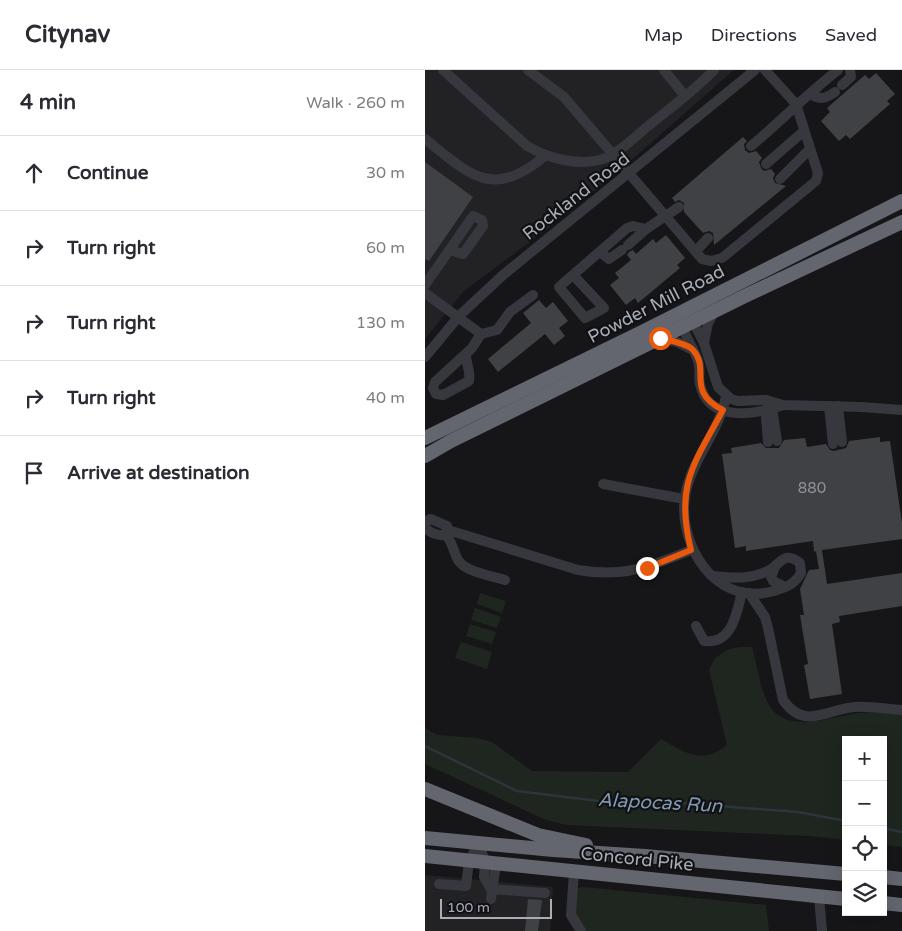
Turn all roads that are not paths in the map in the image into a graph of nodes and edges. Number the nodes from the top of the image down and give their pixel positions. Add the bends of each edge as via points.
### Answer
1 (443, 70) edge
2 (664, 70) edge
3 (714, 70) edge
4 (755, 70) edge
5 (765, 70) edge
6 (838, 70) edge
7 (850, 70) edge
8 (532, 71) edge
9 (810, 94) junction
10 (685, 96) junction
11 (795, 104) junction
12 (804, 131) junction
13 (425, 139) edge
14 (751, 146) dead end
15 (810, 149) junction
16 (613, 153) junction
17 (545, 156) junction
18 (766, 164) dead end
19 (631, 173) junction
20 (780, 179) dead end
21 (902, 201) edge
22 (679, 207) dead end
23 (667, 216) junction
24 (902, 222) edge
25 (646, 229) junction
26 (708, 238) dead end
27 (449, 250) dead end
28 (696, 251) junction
29 (600, 252) junction
30 (573, 275) junction
31 (425, 285) edge
32 (425, 293) edge
33 (533, 295) dead end
34 (715, 311) junction
35 (681, 312) junction
36 (459, 316) junction
37 (688, 325) junction
38 (481, 334) junction
39 (660, 338) junction
40 (704, 343) junction
41 (693, 350) junction
42 (466, 355) dead end
43 (425, 357) edge
44 (726, 396) junction
45 (774, 406) junction
46 (833, 406) junction
47 (723, 410) junction
48 (902, 410) edge
49 (425, 438) edge
50 (773, 441) dead end
51 (837, 443) dead end
52 (425, 456) edge
53 (603, 484) dead end
54 (684, 499) junction
55 (425, 521) edge
56 (425, 527) edge
57 (447, 532) junction
58 (691, 550) junction
59 (775, 567) junction
60 (713, 576) junction
61 (505, 580) dead end
62 (785, 587) junction
63 (745, 592) junction
64 (696, 626) dead end
65 (902, 710) edge
66 (425, 789) edge
67 (425, 838) edge
68 (479, 843) junction
69 (425, 856) edge
70 (645, 856) junction
71 (469, 861) junction
72 (490, 863) junction
73 (574, 872) junction
74 (842, 874) edge
75 (887, 877) edge
76 (902, 879) edge
77 (439, 884) dead end
78 (545, 893) dead end
79 (819, 897) junction
80 (842, 899) edge
81 (887, 903) edge
82 (902, 905) edge
83 (581, 931) edge
84 (822, 931) edge

1 - 17 street via 527,146
2 - 10 street
3 - 10 street
4 - 19 street, Rockland Road
5 - 11 street
6 - 9 street
7 - 9 street via 851,77 826,98
8 - 16 street via 564,97
9 - 11 street
10 - 16 street
11 - 12 street
11 - 14 street
12 - 15 street
12 - 18 street
13 - 17 street via 483,179 498,180 519,174
15 - 20 street
15 - 28 street via 818,173 816,181 722,258 702,258
16 - 17 street via 596,160 579,161
16 - 19 street
19 - 23 street
19 - 36 street, Rockland Road via 532,252
21 - 35 highway, Powder Mill Road
22 - 23 street
23 - 25 street
23 - 28 street
24 - 34 highway, Powder Mill Road
25 - 29 street via 627,228
25 - 29 street via 609,260
26 - 28 street
27 - 31 street
29 - 30 street
30 - 30 street via 559,287 585,318 604,308
32 - 36 street
33 - 38 street via 510,312 497,330
34 - 37 highway, Powder Mill Road
34 - 40 street via 707,323
35 - 37 street
35 - 49 highway, Powder Mill Road
36 - 38 street
36 - 43 street, Rockland Road
37 - 39 highway, Powder Mill Road
37 - 40 street
37 - 41 street
38 - 42 street
39 - 41 street
39 - 52 highway, Powder Mill Road
40 - 44 street via 718,387
41 - 47 street via 705,397
44 - 45 street
44 - 47 street
45 - 46 street
45 - 47 street via 741,414
45 - 50 street
46 - 48 street
46 - 51 street
47 - 54 street via 691,470
53 - 54 street
54 - 58 street via 685,526
55 - 57 street via 431,519 447,526
56 - 57 street via 441,536
57 - 58 street via 597,573 647,568
57 - 61 street via 459,563
58 - 60 street
59 - 60 street via 746,578
59 - 62 street via 771,577 775,584
59 - 62 street via 787,558 799,563 801,572 798,578
60 - 63 street via 722,586
62 - 63 street via 764,593
63 - 64 street via 735,621 722,636 704,642
63 - 65 street via 765,617 783,700 790,710 811,717 853,707
66 - 70 highway via 538,835
67 - 68 highway, Concord Pike
68 - 70 highway, Concord Pike
68 - 71 street
68 - 72 street
69 - 71 highway, Concord Pike
70 - 74 highway, Concord Pike
71 - 72 highway, Concord Pike
71 - 77 street via 466,886
72 - 73 highway, Concord Pike
72 - 78 street via 484,878 491,894
73 - 79 highway, Concord Pike
73 - 83 street via 571,915
75 - 76 highway
79 - 80 highway, Concord Pike
79 - 84 street
81 - 82 highway

